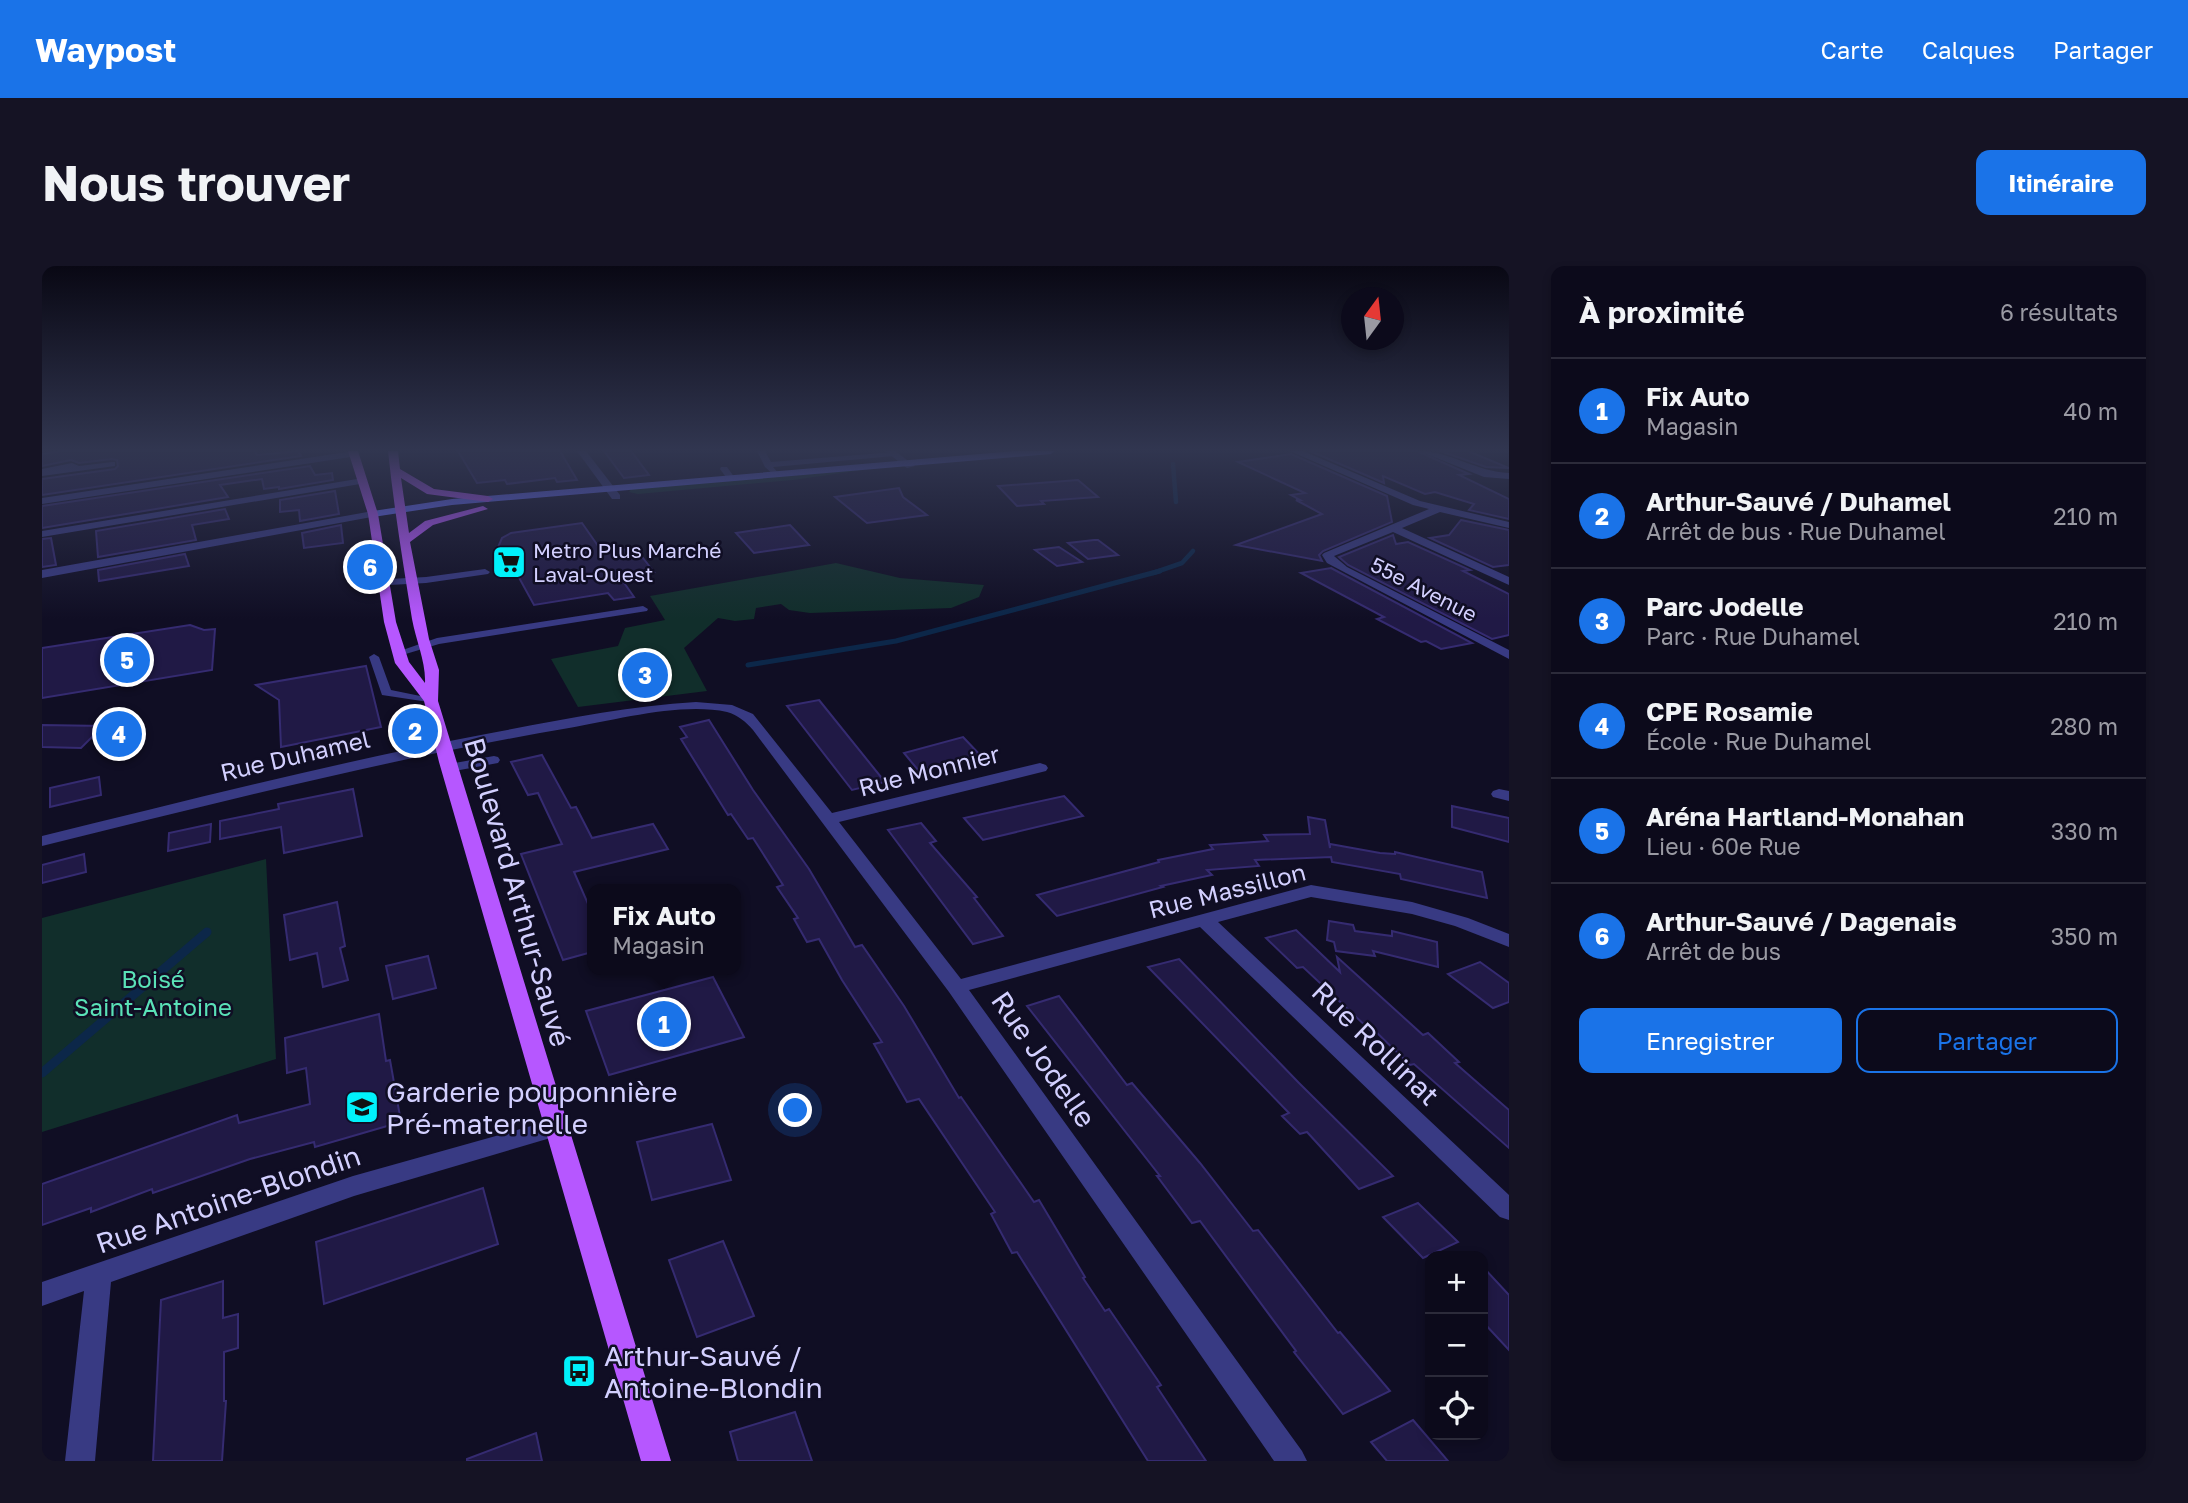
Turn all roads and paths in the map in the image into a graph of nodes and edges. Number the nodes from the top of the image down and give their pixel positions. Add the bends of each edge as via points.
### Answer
1 (207, 507) edge
2 (371, 507) edge
3 (399, 507) edge
4 (456, 507) edge
5 (477, 507) edge
6 (1431, 507) edge
7 (1438, 509) junction
8 (400, 512) junction
9 (373, 514) junction
10 (1509, 524) edge
11 (1394, 528) junction
12 (42, 534) edge
13 (405, 541) junction
14 (484, 569) dead end
15 (42, 574) edge
16 (412, 578) junction
17 (1509, 581) edge
18 (384, 582) junction
19 (643, 609) dead end
20 (424, 644) junction
21 (399, 653) junction
22 (1509, 655) edge
23 (374, 657) dead end
24 (432, 701) junction
25 (729, 708) joint
26 (444, 745) junction
27 (494, 760) dead end
28 (449, 768) junction
29 (1040, 768) dead end
30 (829, 819) junction
31 (42, 841) edge
32 (1203, 919) junction
33 (1509, 941) edge
34 (956, 987) junction
35 (556, 1128) junction
36 (1509, 1210) edge
37 (99, 1274) junction
38 (42, 1294) edge
39 (80, 1461) edge
40 (656, 1461) edge
41 (1292, 1461) edge

1 - 12 street
2 - 9 main road, Boulevard Arthur-Sauvé
3 - 8 main road, Boulevard Arthur-Sauvé
4 - 8 main road
5 - 13 main road via 429,523
6 - 7 street
7 - 10 street
7 - 11 street
8 - 9 main road
8 - 13 main road, Boulevard Arthur-Sauvé
9 - 15 street
9 - 18 main road, Boulevard Arthur-Sauvé
11 - 17 street
11 - 22 street, 55e Avenue via 1328,555 1343,569
13 - 16 main road, Boulevard Arthur-Sauvé
14 - 16 lane
16 - 18 lane
16 - 20 main road, Boulevard Arthur-Sauvé
18 - 21 main road, Boulevard Arthur-Sauvé
19 - 20 lane
20 - 21 lane
20 - 24 main road, Boulevard Arthur-Sauvé via 432,670
21 - 24 main road, Boulevard Arthur-Sauvé
23 - 24 lane via 383,691
24 - 26 main road, Boulevard Arthur-Sauvé
25 - 26 street, Rue Duhamel via 704,706 606,718
25 - 30 street, Rue Jodelle via 751,719
26 - 28 main road, Boulevard Arthur-Sauvé
26 - 31 street, Rue Duhamel
27 - 28 lane
28 - 35 main road, Boulevard Arthur-Sauvé
29 - 30 street, Rue Monnier
30 - 34 street, Rue Jodelle
32 - 33 street, Rue Massillon via 1311,891 1460,919
32 - 34 street, Rue Massillon
32 - 36 street, Rue Rollinat
34 - 41 street, Rue Jodelle
35 - 37 street, Rue Antoine-Blondin via 353,1186
35 - 40 main road, Boulevard Arthur-Sauvé
37 - 38 street, Rue Antoine-Blondin
37 - 39 street

